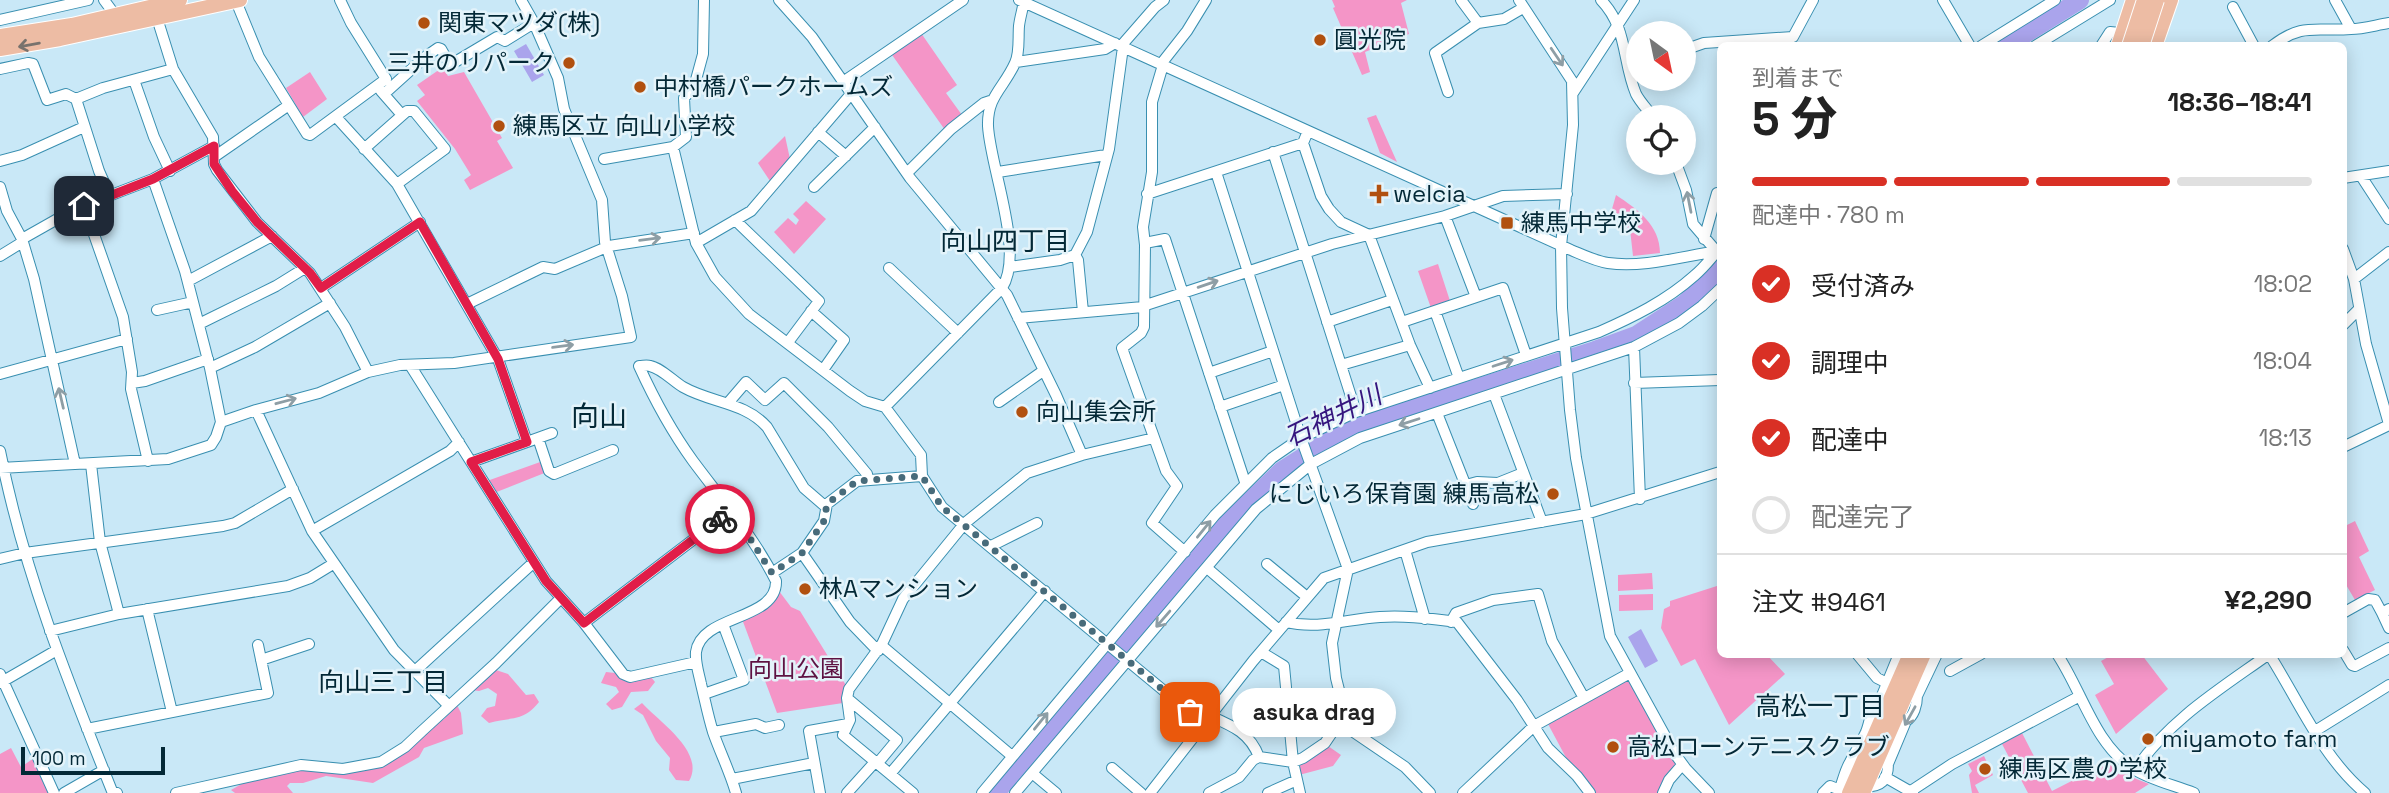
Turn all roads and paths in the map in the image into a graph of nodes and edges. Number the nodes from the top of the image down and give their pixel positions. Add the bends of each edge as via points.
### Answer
1 (88, 0) edge
2 (105, 0) edge
3 (177, 0) edge
4 (238, 0) edge
5 (340, 0) edge
6 (521, 0) edge
7 (704, 0) edge
8 (796, 0) edge
9 (963, 0) edge
10 (1164, 0) edge
11 (1206, 0) edge
12 (1461, 0) edge
13 (1601, 0) edge
14 (1634, 0) edge
15 (1813, 0) edge
16 (1943, 0) edge
17 (2055, 0) edge
18 (2110, 0) edge
19 (2116, 0) edge
20 (2157, 0) edge
21 (2164, 0) edge
22 (2171, 0) edge
23 (2335, 0) edge
24 (1022, 1) edge
25 (2137, 2) edge
26 (782, 4) edge
27 (1521, 4) edge
28 (2232, 7) dead end
29 (115, 15) junction
30 (157, 18) junction
31 (0, 20) edge
32 (534, 23) junction
33 (1478, 23) junction
34 (2389, 23) edge
35 (1618, 24) junction
36 (2351, 29) junction
37 (0, 36) edge
38 (1795, 41) edge
39 (2123, 41) edge
40 (1750, 42) edge
41 (1968, 42) edge
42 (1987, 42) edge
43 (2042, 42) edge
44 (2104, 42) edge
45 (2154, 42) edge
46 (2155, 42) edge
47 (2252, 42) edge
48 (2277, 42) edge
49 (1717, 43) edge
50 (1120, 46) junction
51 (1696, 46) edge
52 (0, 49) edge
53 (1016, 62) junction
54 (1162, 65) junction
55 (0, 69) edge
56 (173, 69) junction
57 (134, 80) junction
58 (843, 82) junction
59 (380, 90) junction
60 (1448, 92) dead end
61 (1573, 93) junction
62 (851, 94) junction
63 (76, 99) junction
64 (990, 101) junction
65 (289, 105) junction
66 (1644, 105) edge
67 (402, 115) junction
68 (337, 117) junction
69 (84, 127) junction
70 (876, 127) junction
71 (1308, 131) junction
72 (818, 132) junction
73 (1303, 143) junction
74 (673, 147) junction
75 (364, 149) junction
76 (214, 152) junction
77 (1273, 152) junction
78 (1106, 155) junction
79 (846, 156) junction
80 (604, 159) dead end
81 (0, 161) edge
82 (170, 171) junction
83 (2389, 171) edge
84 (998, 172) junction
85 (1216, 172) junction
86 (907, 173) junction
87 (1680, 175) edge
88 (2361, 176) junction
89 (2347, 177) edge
90 (153, 179) junction
91 (397, 184) junction
92 (814, 187) dead end
93 (0, 188) edge
94 (1717, 193) dead end
95 (1147, 194) junction
96 (1567, 194) junction
97 (110, 196) junction
98 (84, 206) junction
99 (1475, 206) junction
100 (1445, 216) junction
101 (2389, 219) edge
102 (735, 220) junction
103 (420, 222) junction
104 (1369, 234) junction
105 (272, 236) junction
106 (695, 238) junction
107 (1704, 239) junction
108 (22, 241) junction
109 (1145, 243) junction
110 (1561, 246) junction
111 (606, 247) junction
112 (1717, 249) edge
113 (1717, 250) edge
114 (1717, 252) edge
115 (2389, 252) edge
116 (1305, 253) junction
117 (1075, 255) junction
118 (0, 256) edge
119 (2347, 260) edge
120 (1010, 267) junction
121 (305, 268) junction
122 (889, 268) dead end
123 (1248, 270) junction
124 (2354, 279) junction
125 (188, 281) junction
126 (321, 288) junction
127 (1002, 288) junction
128 (1717, 292) edge
129 (1182, 293) junction
130 (1476, 297) junction
131 (1392, 300) junction
132 (193, 302) junction
133 (330, 303) junction
134 (467, 304) junction
135 (1143, 306) junction
136 (2359, 309) junction
137 (157, 310) dead end
138 (811, 311) junction
139 (1435, 311) junction
140 (1083, 312) junction
141 (1018, 318) junction
142 (2347, 321) edge
143 (1327, 322) junction
144 (1402, 322) junction
145 (199, 324) junction
146 (958, 333) junction
147 (127, 339) junction
148 (789, 341) junction
149 (1565, 344) junction
150 (1410, 345) junction
151 (1634, 347) junction
152 (1273, 351) junction
153 (1526, 355) junction
154 (496, 356) junction
155 (52, 359) junction
156 (209, 363) junction
157 (410, 365) junction
158 (1341, 365) junction
159 (823, 370) junction
160 (1043, 370) junction
161 (1567, 370) junction
162 (368, 372) junction
163 (1209, 373) junction
164 (0, 374) edge
165 (1458, 378) junction
166 (1717, 380) edge
167 (132, 383) junction
168 (1634, 383) junction
169 (1284, 385) junction
170 (1430, 388) junction
171 (1494, 394) junction
172 (999, 402) dead end
173 (728, 403) junction
174 (885, 407) junction
175 (1220, 407) junction
176 (256, 410) junction
177 (1356, 412) junction
178 (1437, 413) junction
179 (221, 422) junction
180 (2389, 425) edge
181 (552, 433) dead end
182 (1154, 438) junction
183 (1301, 438) junction
184 (532, 440) junction
185 (459, 442) junction
186 (2347, 445) edge
187 (613, 450) dead end
188 (0, 451) edge
189 (1082, 455) junction
190 (148, 461) junction
191 (471, 462) junction
192 (75, 464) junction
193 (91, 464) junction
194 (1311, 464) junction
195 (2, 468) edge
196 (1523, 472) junction
197 (1717, 473) edge
198 (922, 476) junction
199 (867, 480) junction
200 (1245, 482) junction
201 (1466, 485) junction
202 (293, 489) junction
203 (1640, 499) junction
204 (1473, 504) dead end
205 (826, 507) junction
206 (732, 510) junction
207 (1587, 514) junction
208 (1542, 522) junction
209 (965, 523) junction
210 (1037, 523) dead end
211 (312, 531) junction
212 (100, 542) junction
213 (991, 546) junction
214 (1405, 550) junction
215 (1185, 552) junction
216 (25, 553) junction
217 (802, 553) junction
218 (0, 559) edge
219 (534, 562) junction
220 (333, 564) junction
221 (1267, 564) dead end
222 (1207, 568) junction
223 (1348, 569) junction
224 (772, 573) junction
225 (1045, 591) junction
226 (1307, 597) junction
227 (561, 598) junction
228 (147, 609) junction
229 (2347, 611) edge
230 (2385, 611) edge
231 (119, 614) junction
232 (1425, 619) junction
233 (1451, 622) junction
234 (584, 623) junction
235 (1337, 623) junction
236 (723, 624) junction
237 (1282, 626) junction
238 (2389, 628) edge
239 (50, 631) junction
240 (1107, 642) junction
241 (309, 644) dead end
242 (258, 645) dead end
243 (880, 648) junction
244 (2389, 648) edge
245 (57, 650) junction
246 (1261, 652) junction
247 (2347, 657) edge
248 (1860, 658) edge
249 (1897, 658) edge
250 (1908, 658) edge
251 (1922, 658) edge
252 (1935, 658) edge
253 (1974, 658) edge
254 (2059, 658) edge
255 (2263, 658) edge
256 (2271, 658) edge
257 (261, 660) junction
258 (1127, 661) junction
259 (696, 662) junction
260 (415, 671) junction
261 (1950, 671) dead end
262 (1630, 673) junction
263 (1, 679) edge
264 (1887, 683) junction
265 (2389, 685) edge
266 (704, 694) junction
267 (2080, 696) junction
268 (847, 698) junction
269 (1584, 698) junction
270 (950, 704) junction
271 (449, 706) junction
272 (172, 712) junction
273 (1207, 720) junction
274 (1339, 722) junction
275 (848, 724) junction
276 (779, 725) dead end
277 (1534, 726) junction
278 (87, 729) junction
279 (2315, 731) junction
280 (713, 732) junction
281 (1012, 756) junction
282 (1259, 757) junction
283 (1293, 762) junction
284 (876, 763) junction
285 (814, 764) junction
286 (1682, 765) junction
287 (1112, 768) dead end
288 (104, 770) junction
289 (2135, 770) junction
290 (1032, 773) junction
291 (890, 774) junction
292 (1885, 777) junction
293 (732, 779) junction
294 (1297, 780) junction
295 (2355, 784) junction
296 (2168, 788) edge
297 (1230, 789) edge
298 (1864, 790) edge
299 (1052, 792) edge
300 (1842, 792) edge
301 (1912, 792) edge
302 (54, 793) edge
303 (64, 793) edge
304 (117, 793) edge
305 (176, 793) edge
306 (736, 793) edge
307 (820, 793) edge
308 (847, 793) edge
309 (913, 793) edge
310 (982, 793) edge
311 (1015, 793) edge
312 (1141, 793) edge
313 (1150, 793) edge
314 (1209, 793) edge
315 (1268, 793) edge
316 (1300, 793) edge
317 (1430, 793) edge
318 (1463, 793) edge
319 (1590, 793) edge
320 (1662, 793) edge
321 (1709, 793) edge
322 (1823, 793) edge
323 (2194, 793) edge
324 (2346, 793) edge
325 (2365, 793) edge

1 - 31 street
2 - 29 street
3 - 29 main road
4 - 30 main road
4 - 65 street via 259,57
5 - 59 street via 386,79
6 - 32 street
7 - 74 street via 703,54 694,87 684,98 686,137
8 - 26 street
9 - 58 street
10 - 50 street
11 - 54 street
12 - 33 street
13 - 35 street
14 - 35 street
15 - 38 street
16 - 41 street
17 - 42 street
18 - 43 street
19 - 25 street
20 - 45 main road, bridge
21 - 25 main road via 2152,5
22 - 46 main road
23 - 36 street
24 - 50 street
24 - 53 street
25 - 39 main road, bridge
26 - 58 street
27 - 33 street via 1504,19
27 -> 61 street via 1571,78
28 - 47 street
29 - 37 main road
30 -> 52 main road
30 - 56 street
32 - 59 street via 505,41 497,37 450,65 438,48
32 - 111 street via 602,200
33 - 60 street via 1435,53
34 - 36 street
35 - 61 street
35 - 66 street via 1637,95
36 - 48 street via 2291,32
38 - 40 street
39 - 44 street via 2110,32
49 - 51 street
50 - 53 street
50 - 54 street
50 - 78 street
53 - 64 street
54 - 71 street
54 - 95 street via 1152,102 1152,172
55 - 63 street via 33,64 47,100 66,94
56 - 57 street
56 - 76 street via 213,136
57 - 63 street
57 - 82 street
58 - 62 street
59 - 67 street
59 - 68 street
61 - 96 street
62 - 70 street
62 - 72 street
63 - 69 street
64 - 84 street via 989,141
64 - 86 street via 951,129
65 - 68 street via 310,135
65 - 76 street
67 - 75 street
67 - 91 street via 414,111 445,149
68 - 75 street
69 - 81 street
69 - 97 street
70 - 79 street
70 - 86 street
71 - 73 street
71 - 99 street
72 - 79 street
72 - 102 street via 751,211
73 - 77 street
73 - 104 street via 1329,209 1341,222
74 - 80 street
74 - 106 street
75 - 91 street
76 - 82 street
76 - 105 street via 217,170
77 - 85 street
77 - 116 street
78 - 84 street
78 - 117 street via 1087,232
79 - 92 street
82 - 90 street
83 - 88 street
84 - 120 street
85 - 95 street
85 - 123 street
86 - 127 street
107 -> 87 street via 1693,224
88 - 89 street
88 - 101 street
90 - 97 street
90 - 125 street
91 - 103 street
93 - 108 street
94 - 107 street
95 - 109 street
96 - 99 street via 1503,196
96 - 110 street
97 - 98 street
98 - 108 street
98 - 147 street
99 - 100 street
99 - 110 street
100 - 104 street
100 - 130 street
102 - 106 street
102 - 138 street via 819,301
103 - 126 street
103 - 134 street
104 - 116 street
104 - 131 street
105 - 121 street
105 - 125 street
111 -> 106 street
106 - 148 street via 715,277 731,295 749,314
107 - 112 street
108 - 118 street
108 - 155 street
109 - 129 street via 1165,239
109 - 135 street
110 - 113 street via 1608,263
110 - 149 street
111 - 134 street via 555,269 543,267
154 -> 111 street via 631,337
114 - 149 street via 1695,275 1651,307
115 - 124 street
116 - 123 street
116 - 143 street
117 - 120 street
117 - 140 street
119 - 124 street
120 - 127 street
121 - 126 street
121 - 145 street
122 - 146 street
129 -> 123 street
123 - 152 street
124 - 136 street
125 - 132 street
126 - 133 street
127 - 141 street
127 - 146 street
128 - 151 street via 1679,323
129 - 135 street
129 - 163 street
130 - 139 street
130 - 153 street via 1503,289
131 - 143 street
131 - 144 street
132 - 137 street
132 - 145 street
133 - 156 street via 255,347
133 - 162 street
134 - 154 street
135 - 140 street
135 - 182 street via 1144,327 1122,348
136 - 142 street
136 - 180 street
138 - 148 street
138 - 159 street via 844,340
139 - 144 street
139 - 165 street
140 - 141 street
141 - 160 street
143 - 158 street
144 - 150 street
145 - 156 street
146 - 174 street
147 - 155 street
147 - 167 street
148 - 159 street
149 - 153 street
149 - 161 street
150 - 158 street
150 - 170 street
151 - 161 street
151 - 168 street
152 - 163 street
152 - 169 street
165 -> 153 street
154 - 157 street
154 - 184 street
155 - 164 street
192 -> 155 street
156 - 167 street
156 - 179 street
157 - 162 street
157 - 185 street
158 - 177 street
159 - 174 street via 865,401
160 - 172 street
160 - 189 street
161 - 171 street
161 - 207 street
176 -> 162 street via 319,393
163 - 175 street
165 - 170 street
166 - 168 street
167 - 190 street
168 - 203 street
169 - 175 street
169 - 183 street
170 - 177 street
171 - 178 street
171 - 196 street
173 - 199 street via 746,382 765,400 784,383 828,427 867,474
173 - 205 street via 759,418 804,488
173 - 206 street via 682,386 652,366 639,366 672,429
174 - 198 street via 920,455
175 - 200 street
176 - 179 street
176 - 202 street
177 - 183 street
178 -> 194 street via 1360,438
178 - 201 street
179 - 190 street via 211,445
180 - 186 street
181 - 184 street
182 - 189 street
182 - 215 street via 1177,486 1152,523
183 - 194 street
183 - 200 street
184 - 187 street via 554,474
184 - 191 street
185 - 191 street
185 - 211 street
188 - 195 street
189 - 209 street via 1027,473
190 - 193 street
191 - 219 street
192 - 193 street
192 - 195 street
193 - 212 street
194 - 222 street via 1256,509
194 - 223 street
195 - 216 street
196 - 201 street via 1498,483
196 - 208 street
197 - 203 street
198 - 199 street
198 - 209 street via 942,507
199 - 205 street via 857,481
215 -> 200 street
201 - 204 street
202 - 211 street
202 - 212 street via 235,523
203 - 207 street
205 - 217 street via 824,521
206 - 224 street
206 - 234 street
207 - 208 street
207 - 262 street via 1610,636
208 - 214 street
209 - 213 street
209 - 243 street via 903,599
210 - 213 street
211 - 220 street
212 - 216 street
212 - 231 street
213 - 225 street
214 - 223 street
214 - 232 street
215 - 240 street
216 - 218 street
216 - 239 street
217 - 224 street
217 - 243 street via 844,614
219 - 227 street
219 - 260 street
220 - 228 street via 288,586
220 - 260 street via 394,650
221 - 226 street
222 - 237 street
222 -> 258 street
223 - 226 street via 1324,578
223 - 235 street
224 - 236 street via 776,590 767,601
225 - 240 street
225 - 270 street
226 - 237 street
227 - 234 street
227 - 271 street
228 - 231 street
228 - 272 street
229 - 230 street via 2368,599
230 - 238 street
231 - 239 street
232 - 233 street
232 - 235 street via 1400,616
233 - 269 street via 1456,613 1493,600 1538,594 1552,641
233 - 277 street via 1457,622
234 - 259 street via 630,677
235 - 237 street
235 - 274 street via 1332,657 1344,710
236 - 259 street via 700,643
236 - 266 street via 744,680
237 - 246 street
239 - 245 street
240 - 258 street
281 -> 240 street
241 - 257 street
242 - 257 street
243 - 268 street
243 - 270 street
244 - 247 street via 2355,666
245 - 263 street
245 - 278 street
246 - 273 street
246 - 283 street via 1284,666
248 - 264 street
249 - 264 street
250 - 300 main road
251 - 298 main road
252 -> 292 street
253 - 261 street
254 - 267 street
255 - 289 street via 2189,710
256 - 279 street
257 - 272 street via 268,693
258 - 273 street
258 - 290 street
259 - 266 street
260 - 271 street
262 - 269 street
262 - 286 street
263 - 302 street
264 - 300 street via 1851,758
265 - 279 street
266 - 280 street
267 - 289 street via 2115,755
267 - 301 street via 1952,764
268 - 275 street
268 - 284 street via 897,740
269 - 277 street
270 - 281 street
270 - 291 street
271 - 305 street via 405,747 381,762 344,769 301,765
272 - 278 street
273 - 282 street via 1247,735
273 - 313 street
274 - 283 street via 1325,743
274 - 317 street via 1405,767
275 - 284 street via 843,735
275 - 285 street via 809,732
276 - 280 street
277 - 318 street
277 - 319 street
278 - 288 street
279 - 295 street
280 - 293 street
281 - 310 street
282 - 283 street
282 - 297 street
283 - 294 street
284 - 291 street
284 - 308 street
285 - 293 street
285 - 307 street
286 - 320 street
286 - 321 street
287 - 312 street
288 - 303 street
288 - 304 street
289 - 296 street
290 - 299 street
290 - 311 street
291 - 309 street
292 - 298 street via 1879,786
292 - 301 street
293 - 306 street
294 - 315 street
294 - 316 street
295 - 324 street
295 - 325 street
296 - 323 street
297 - 314 street
300 - 322 street via 1830,786

